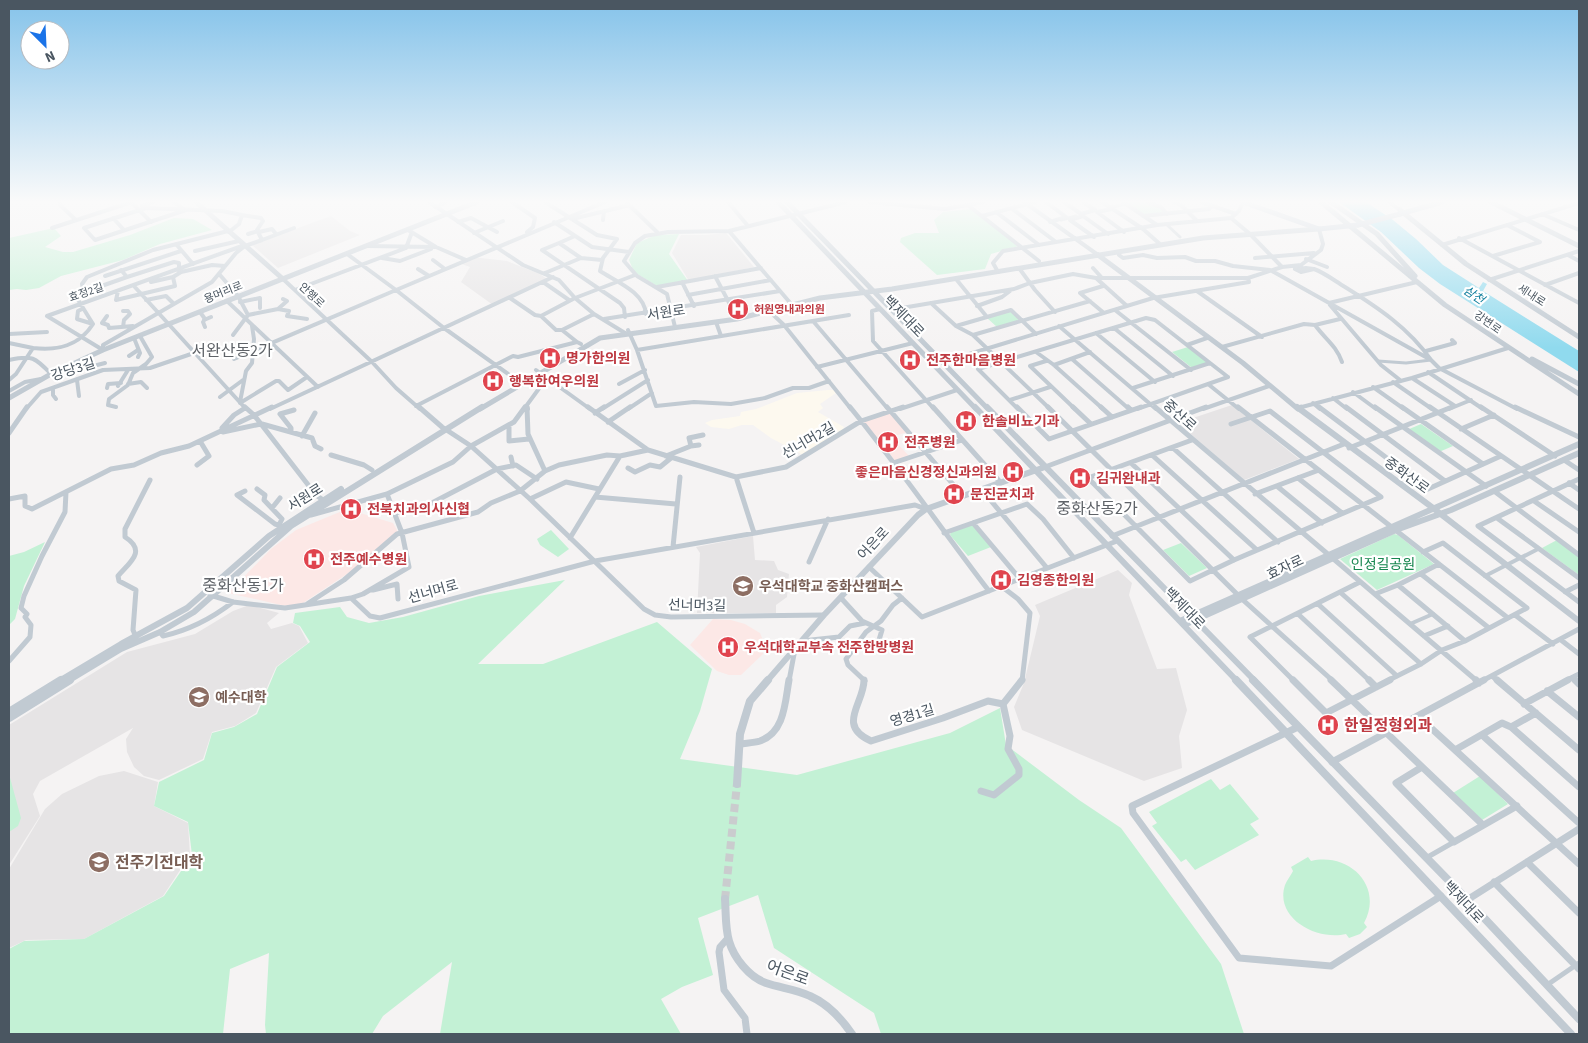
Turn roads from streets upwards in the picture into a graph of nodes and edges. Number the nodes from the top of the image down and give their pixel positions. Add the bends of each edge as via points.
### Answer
1 (609, 250) edge
2 (151, 251) edge
3 (181, 251) joint
4 (229, 251) edge
5 (238, 251) edge
6 (251, 251) edge
7 (355, 251) edge
8 (400, 251) edge
9 (427, 251) edge
10 (444, 251) edge
11 (487, 251) edge
12 (501, 251) edge
13 (543, 251) edge
14 (570, 251) edge
15 (616, 251) edge
16 (746, 251) edge
17 (824, 251) edge
18 (833, 251) edge
19 (1010, 251) edge
20 (1026, 251) edge
21 (1092, 251) edge
22 (1118, 251) edge
23 (1265, 251) edge
24 (1320, 251) edge
25 (1382, 251) edge
26 (1394, 251) edge
27 (1450, 251) edge
28 (1483, 251) edge
29 (1511, 251) edge
30 (1579, 251) edge
31 (629, 252) joint
32 (1316, 253) junction
33 (143, 254) junction
34 (347, 254) junction
35 (1097, 254) junction
36 (1119, 255) dead end
37 (1568, 255) junction
38 (1493, 256) junction
39 (1271, 257) junction
40 (382, 258) junction
41 (581, 258) junction
42 (1255, 258) dead end
43 (1306, 259) junction
44 (433, 260) dead end
45 (466, 260) junction
46 (602, 260) junction
47 (149, 261) junction
48 (1039, 261) dead end
49 (1579, 261) edge
50 (192, 264) junction
51 (361, 264) junction
52 (563, 265) junction
53 (225, 266) junction
54 (1288, 266) junction
55 (116, 267) junction
56 (1282, 267) junction
57 (1327, 267) dead end
58 (197, 268) junction
59 (761, 268) junction
60 (1019, 268) junction
61 (1093, 268) dead end
62 (418, 269) dead end
63 (445, 269) junction
64 (121, 270) junction
65 (179, 270) junction
66 (997, 270) junction
67 (1272, 270) junction
68 (1519, 270) junction
69 (544, 273) junction
70 (1579, 273) edge
71 (220, 275) junction
72 (635, 275) junction
73 (105, 276) dead end
74 (429, 276) junction
75 (715, 276) junction
76 (127, 277) junction
77 (173, 277) junction
78 (553, 277) junction
79 (1096, 278) junction
80 (1102, 278) junction
81 (1127, 278) junction
82 (1248, 278) junction
83 (283, 279) junction
84 (956, 279) junction
85 (160, 280) junction
86 (771, 280) junction
87 (1489, 280) junction
88 (147, 282) junction
89 (543, 282) junction
90 (617, 282) junction
91 (682, 282) junction
92 (1417, 282) junction
93 (1030, 283) junction
94 (1545, 285) junction
95 (133, 286) junction
96 (1103, 286) junction
97 (657, 287) junction
98 (83, 289) junction
99 (161, 289) junction
100 (721, 289) junction
101 (1014, 289) junction
102 (295, 290) junction
103 (396, 290) junction
104 (600, 290) junction
105 (871, 290) junction
106 (886, 290) junction
107 (118, 291) junction
108 (780, 291) junction
109 (862, 291) junction
110 (1197, 291) junction
111 (149, 292) junction
112 (141, 294) junction
113 (688, 295) junction
114 (238, 296) junction
115 (1357, 296) junction
116 (969, 297) junction
117 (510, 298) junction
118 (575, 298) junction
119 (878, 298) junction
120 (1153, 298) junction
121 (283, 299) dead end
122 (146, 300) junction
123 (569, 300) junction
124 (227, 301) junction
125 (726, 301) junction
126 (240, 302) junction
127 (1090, 302) junction
128 (173, 303) junction
129 (931, 303) junction
130 (1328, 303) junction
131 (1579, 303) edge
132 (80, 304) junction
133 (791, 304) junction
134 (694, 306) junction
135 (976, 306) junction
136 (1127, 306) junction
137 (260, 308) dead end
138 (82, 309) junction
139 (278, 309) junction
140 (880, 309) junction
141 (670, 310) junction
142 (768, 310) junction
143 (890, 310) junction
144 (1115, 310) junction
145 (123, 311) dead end
146 (157, 312) junction
147 (200, 312) junction
148 (1055, 312) junction
149 (1104, 313) junction
150 (594, 314) junction
151 (646, 314) junction
152 (735, 314) dead end
153 (850, 315) dead end
154 (107, 316) dead end
155 (541, 316) junction
156 (211, 317) dead end
157 (248, 317) junction
158 (625, 317) junction
159 (987, 317) junction
160 (307, 319) dead end
161 (604, 319) junction
162 (1340, 319) junction
163 (204, 320) junction
164 (327, 320) junction
165 (813, 321) junction
166 (1023, 321) junction
167 (716, 322) junction
168 (1132, 323) junction
169 (93, 324) junction
170 (168, 324) junction
171 (252, 325) junction
172 (675, 325) junction
173 (784, 325) junction
174 (1315, 325) junction
175 (133, 326) junction
176 (956, 326) junction
177 (1059, 326) junction
178 (123, 327) junction
179 (205, 327) dead end
180 (444, 328) junction
181 (1114, 328) junction
182 (562, 330) junction
183 (47, 332) dead end
184 (626, 332) junction
185 (1096, 333) junction
186 (9, 334) edge
187 (1036, 334) junction
188 (233, 335) dead end
189 (973, 335) junction
190 (721, 336) junction
191 (137, 337) junction
192 (1262, 337) junction
193 (1579, 337) edge
194 (1207, 338) junction
195 (83, 339) junction
196 (1074, 339) junction
197 (1452, 340) dead end
198 (9, 343) edge
199 (272, 343) junction
200 (579, 343) junction
201 (912, 343) junction
202 (1503, 344) junction
203 (1187, 345) junction
204 (1222, 347) junction
205 (33, 348) junction
206 (1508, 348) junction
207 (988, 349) junction
208 (103, 350) junction
209 (138, 350) junction
210 (638, 350) junction
211 (1426, 351) junction
212 (252, 352) junction
213 (882, 352) junction
214 (1036, 352) junction
215 (1090, 352) junction
216 (194, 353) junction
217 (27, 356) junction
218 (129, 356) dead end
219 (138, 357) dead end
220 (1072, 359) junction
221 (1529, 359) junction
222 (9, 360) edge
223 (234, 360) dead end
224 (1431, 360) junction
225 (848, 361) junction
226 (1046, 361) junction
227 (1378, 361) junction
228 (372, 362) junction
229 (943, 362) junction
230 (1342, 362) dead end
231 (1000, 363) junction
232 (1210, 363) junction
233 (105, 364) dead end
234 (495, 364) junction
235 (1054, 365) junction
236 (66, 367) junction
237 (817, 367) junction
238 (1439, 368) junction
239 (131, 370) junction
240 (644, 370) junction
241 (1191, 370) junction
242 (538, 372) junction
243 (1428, 372) junction
244 (51, 374) junction
245 (1173, 376) junction
246 (307, 377) junction
247 (42, 378) junction
248 (1412, 378) junction
249 (546, 379) junction
250 (9, 380) edge
251 (77, 380) junction
252 (243, 380) junction
253 (648, 380) junction
254 (1400, 380) junction
255 (518, 381) junction
256 (829, 381) junction
257 (1155, 382) junction
258 (1393, 382) junction
259 (128, 384) junction
260 (619, 384) dead end
261 (1208, 384) junction
262 (1579, 384) edge
263 (1269, 386) junction
264 (318, 387) junction
265 (1050, 387) junction
266 (1373, 387) junction
267 (53, 388) junction
268 (107, 388) dead end
269 (147, 388) dead end
270 (1133, 388) junction
271 (9, 390) edge
272 (229, 390) junction
273 (957, 390) junction
274 (1353, 392) junction
275 (652, 393) junction
276 (1032, 393) junction
277 (1579, 394) edge
278 (79, 396) dead end
279 (220, 397) dead end
280 (9, 398) edge
281 (1333, 398) junction
282 (56, 399) dead end
283 (926, 400) junction
284 (1010, 400) junction
285 (1229, 400) junction
286 (1471, 400) junction
287 (1150, 402) junction
288 (240, 403) junction
289 (1314, 403) junction
290 (416, 406) junction
291 (528, 406) junction
292 (1455, 406) junction
293 (116, 407) dead end
294 (245, 408) junction
295 (1298, 408) junction
296 (294, 410) dead end
297 (1131, 410) junction
298 (891, 412) junction
299 (315, 413) dead end
300 (595, 413) junction
301 (1439, 413) junction
302 (1494, 415) junction
303 (254, 416) junction
304 (1112, 417) junction
305 (1251, 418) junction
306 (1169, 420) junction
307 (1421, 420) junction
308 (861, 421) junction
309 (608, 422) junction
310 (261, 424) junction
311 (1091, 424) junction
312 (1231, 424) dead end
313 (509, 426) junction
314 (1403, 427) junction
315 (444, 428) junction
316 (1461, 429) junction
317 (1072, 430) junction
318 (218, 432) junction
319 (291, 432) junction
320 (9, 433) edge
321 (703, 435) dead end
322 (1383, 435) junction
323 (302, 436) junction
324 (1579, 437) edge
325 (530, 439) junction
326 (200, 440) junction
327 (962, 440) junction
328 (1192, 440) junction
329 (1366, 442) junction
330 (1579, 444) edge
331 (699, 445) dead end
332 (471, 446) junction
333 (691, 446) junction
334 (1347, 446) junction
335 (1173, 448) junction
336 (321, 449) dead end
337 (1092, 449) junction
338 (648, 450) junction
339 (925, 452) junction
340 (1324, 452) junction
341 (1579, 453) edge
342 (331, 455) dead end
343 (1152, 455) junction
344 (620, 456) junction
345 (1501, 456) junction
346 (1555, 456) junction
347 (511, 457) dead end
348 (668, 457) junction
349 (1306, 460) junction
350 (1564, 460) junction
351 (893, 463) junction
352 (1131, 463) junction
353 (1483, 464) junction
354 (197, 465) dead end
355 (513, 466) junction
356 (1045, 467) junction
357 (628, 468) dead end
358 (497, 469) junction
359 (372, 470) junction
360 (1110, 470) junction
361 (1319, 470) junction
362 (1522, 470) junction
363 (1579, 470) edge
364 (1034, 471) junction
365 (545, 472) junction
366 (1465, 472) junction
367 (1531, 476) junction
368 (680, 477) dead end
369 (736, 477) junction
370 (1298, 478) junction
371 (537, 479) junction
372 (1579, 479) edge
373 (150, 480) dead end
374 (1446, 481) junction
375 (1001, 483) junction
376 (1570, 483) junction
377 (1243, 484) junction
378 (1278, 486) junction
379 (1486, 486) junction
380 (256, 489) dead end
381 (599, 489) junction
382 (982, 490) junction
383 (1579, 490) edge
384 (245, 491) dead end
385 (520, 491) junction
386 (1494, 491) junction
387 (66, 492) junction
388 (1223, 492) junction
389 (1553, 492) junction
390 (387, 494) junction
391 (1256, 494) junction
392 (963, 496) junction
393 (280, 498) dead end
394 (595, 498) junction
395 (9, 499) edge
396 (530, 499) junction
397 (326, 501) junction
398 (1202, 501) junction
399 (1534, 501) junction
400 (676, 504) junction
401 (1363, 504) junction
402 (343, 507) junction
403 (272, 508) junction
404 (926, 509) junction
405 (1180, 509) junction
406 (1518, 509) junction
407 (1436, 510) junction
408 (1579, 510) edge
409 (395, 513) junction
410 (1000, 513) junction
411 (1342, 513) junction
412 (306, 514) junction
413 (1159, 518) junction
414 (1497, 518) junction
415 (828, 519) junction
416 (973, 523) junction
417 (1322, 523) junction
418 (283, 526) junction
419 (1137, 526) junction
420 (1393, 528) junction
421 (1578, 529) edge
422 (1300, 532) junction
423 (402, 533) junction
424 (754, 533) junction
425 (944, 533) junction
426 (570, 538) junction
427 (1114, 538) junction
428 (1278, 542) junction
429 (1106, 545) junction
430 (673, 547) junction
431 (1538, 549) junction
432 (1257, 550) junction
433 (1423, 552) junction
434 (1579, 555) edge
435 (1331, 557) junction
436 (1074, 558) junction
437 (1520, 558) junction
438 (1234, 560) junction
439 (595, 561) junction
440 (809, 562) dead end
441 (1439, 564) junction
442 (1507, 566) junction
443 (869, 567) junction
444 (1047, 568) junction
445 (1213, 569) junction
446 (1421, 574) junction
447 (1486, 576) junction
448 (1579, 578) edge
449 (1020, 579) junction
450 (1360, 582) junction
451 (1398, 585) junction
452 (1579, 585) edge
453 (1001, 586) junction
454 (368, 591) junction
455 (989, 591) junction
456 (1565, 592) junction
457 (204, 593) junction
458 (1342, 593) junction
459 (1375, 594) junction
460 (214, 596) junction
461 (1240, 597) junction
462 (351, 598) junction
463 (840, 598) junction
464 (902, 598) junction
465 (398, 599) dead end
466 (233, 602) junction
467 (1579, 602) edge
468 (1318, 604) junction
469 (305, 605) junction
470 (1432, 613) junction
471 (1298, 614) junction
472 (824, 615) junction
473 (1515, 615) junction
474 (1193, 618) junction
475 (1508, 618) junction
476 (865, 622) junction
477 (1579, 622) edge
478 (1182, 623) junction
479 (1410, 624) junction
480 (876, 625) junction
481 (1271, 626) junction
482 (1448, 626) junction
483 (1489, 628) junction
484 (1579, 629) edge
485 (160, 632) junction
486 (136, 636) junction
487 (1424, 636) junction
488 (1561, 640) junction
489 (802, 641) junction
490 (1465, 641) junction
491 (887, 644) dead end
492 (1553, 644) junction
493 (796, 648) junction
494 (1442, 650) junction
495 (1579, 654) edge
496 (9, 661) edge
497 (1421, 664) junction
498 (1579, 674) edge
499 (1397, 676) junction
500 (1492, 676) junction
501 (1572, 678) junction
502 (1479, 683) junction
503 (1579, 684) edge
504 (1376, 687) junction
505 (1547, 691) junction
506 (1352, 700) junction
507 (1004, 704) junction
508 (1524, 704) junction
509 (9, 712) edge
510 (1536, 713) junction
511 (1418, 716) junction
512 (1579, 717) edge
513 (9, 718) edge
514 (1298, 727) junction
515 (1511, 727) junction
516 (1285, 733) junction
517 (1386, 733) junction
518 (1482, 735) junction
519 (740, 744) junction
520 (1455, 750) junction
521 (1579, 750) edge
522 (1332, 762) junction
523 (1422, 768) junction
524 (737, 784) tunnel mouth
525 (1579, 787) edge
526 (981, 791) dead end
527 (1517, 806) junction
528 (1579, 823) edge
529 (1483, 825) junction
530 (1579, 829) edge
531 (1454, 842) junction
532 (1558, 844) junction
533 (1426, 858) junction
534 (1527, 862) junction
535 (1579, 864) edge
536 (1494, 882) junction
537 (1441, 896) junction
538 (725, 899) tunnel mouth
539 (1467, 900) junction
540 (1579, 913) edge
541 (728, 938) junction
542 (1578, 966) edge
543 (1547, 985) junction
544 (1579, 1018) edge
545 (746, 1034) edge
546 (852, 1034) edge
547 (1571, 1034) edge

1 - 46 street
2 - 33 street
3 - 47 street
3 - 50 street
4 - 50 street, 효정2길
5 - 53 street
6 - 83 street, 안행로
7 - 34 street, 용머리로
8 - 40 street
9 - 40 street via 400,261
10 - 45 street
11 - 45 street
12 - 69 street via 523,265
13 - 52 street
14 - 41 street
15 - 31 street
16 - 59 street
17 - 109 street, 백제대로
18 - 105 street, 백제대로
19 - 66 street via 1003,252 993,263
20 - 48 street
21 - 35 street, 중화산로
22 - 35 street, 서원로
23 - 39 street
24 - 32 street
25 - 92 street, 강변로
26 - 92 street
27 - 87 street, 세내로
28 - 38 street
29 - 38 street
30 - 37 street
31 - 72 street via 624,261
32 - 39 street
32 - 43 street
33 - 47 street
33 - 55 street
34 - 51 street
34 - 83 street, 용머리로
35 - 60 street, 서원로
35 - 66 street, 서원로
35 - 81 street, 중화산로
36 - 67 street via 1123,258 1143,255 1185,257 1196,262 1215,261
37 - 49 street
37 - 68 street
38 - 68 street
39 - 42 street
39 - 56 street
40 - 51 street
41 - 46 street
41 - 52 street
43 - 54 street via 1301,265
43 - 57 street
44 - 63 street
45 - 63 street
46 - 90 street via 600,271
47 - 64 street
50 - 58 street
50 - 65 street, 효정2길
51 - 102 street
51 - 103 street
52 - 69 street
52 - 104 street
53 - 58 street
53 - 71 street
54 - 56 street
54 - 115 street via 1314,269
55 - 64 street
55 - 98 street via 83,280
56 - 67 street
58 - 65 street
59 - 75 street
59 - 86 street
60 - 66 street, 서원로
60 - 93 street
61 - 80 street
62 - 74 street
63 - 74 street
64 - 73 street
64 - 76 street
65 - 76 street via 179,263 174,262
65 - 77 street
65 - 88 street, 효정2길
66 - 84 street, 서원로
66 - 105 street, 서원로
67 - 82 street
67 - 130 street
68 - 87 street
68 - 94 street
69 - 78 street
70 - 94 street
71 - 114 street
71 - 128 street
72 - 90 street
72 - 97 street
74 - 103 street
75 - 91 street
75 - 100 street
76 - 98 street
77 - 85 street
77 - 99 street via 175,286
78 - 89 street
78 - 118 street
79 - 80 street
79 - 93 street via 1073,274
79 - 96 street
80 - 81 street
81 - 82 street
81 - 120 street, 중화산로
82 - 110 street via 1249,282
83 - 102 street, 안행로
83 - 114 street, 용머리로
84 - 106 street, 서원로
84 - 116 street
85 - 88 street
85 - 99 street
86 - 100 street
86 - 108 street
87 - 193 street, 세내로
88 - 95 street, 효정2길
88 - 111 street
89 - 117 street
89 - 123 street
90 - 104 street
90 - 151 street via 640,297
91 - 97 street
91 - 113 street
92 - 115 street
92 - 202 street, 강변로
93 - 101 street
93 - 148 street
94 - 131 street
95 - 107 street, 효정2길
95 - 112 street
96 - 127 street via 1080,293
96 - 136 street
97 - 141 street via 667,294
98 - 132 street via 75,296
99 - 111 street
100 - 113 street
100 - 125 street
101 - 116 street
101 - 135 street
102 - 164 street, 안행로
103 - 164 street
103 - 180 street
104 - 118 street
104 - 158 street via 620,302
105 - 106 street, 서원로
105 - 109 street, 서원로
105 - 119 street, 백제대로
106 - 119 street via 883,297
107 - 112 street via 116,300
107 - 132 street, 효정2길
108 - 125 street
108 - 133 street
109 - 133 street, 서원로 via 818,296
109 - 140 street, 백제대로
110 - 120 street
110 - 192 street
111 - 112 street
112 - 122 street
113 - 134 street
114 - 124 street, 용머리로
114 - 126 street
115 - 130 street
115 - 211 street via 1410,333
116 - 129 street
116 - 135 street
117 - 155 street via 534,315
117 - 180 street
118 - 123 street
118 - 150 street
119 - 143 street, 백제대로
120 - 136 street
120 - 194 street, 중화산로
121 - 139 street via 287,301
122 - 128 street via 166,296
122 - 146 street
123 - 155 street
124 - 147 street, 용머리로
124 - 157 street
125 - 134 street
125 - 152 street
126 - 137 street via 260,298
126 - 157 street
127 - 148 street
127 - 149 street
128 - 146 street
129 - 143 street
129 - 176 street
130 - 162 street
130 - 224 street
132 - 138 street
132 - 195 street, 효정2길 via 47,316
133 - 142 street, 서원로
134 - 141 street
135 - 159 street
136 - 144 street
138 - 169 street
138 - 169 street via 78,311 77,319
139 - 157 street
139 - 160 street via 289,311 287,316
140 - 201 street, 백제대로
140 - 213 street via 872,311 872,339
141 - 151 street
141 - 172 street
142 - 167 street, 서원로
142 - 172 street, 서원로
142 - 173 street
143 - 229 street, 백제대로
144 - 149 street
144 - 168 street
145 - 178 street via 130,314
146 - 170 street
146 - 175 street
147 - 163 street
147 - 170 street, 용머리로
148 - 166 street
149 - 177 street
150 - 161 street
150 - 182 street
151 - 158 street
153 - 165 street
154 - 178 street via 102,323 109,328
155 - 182 street via 552,328
156 - 163 street
157 - 171 street
157 - 188 street
158 - 161 street
159 - 166 street via 1011,310
159 - 176 street
161 - 184 street
162 - 174 street
162 - 227 street
163 - 179 street
164 - 199 street, 안행로
164 - 228 street, 안행로
165 - 173 street
165 - 225 street
166 - 187 street
166 - 189 street
167 - 172 street, 서원로
167 - 190 street
168 - 181 street
168 - 203 street via 1146,318 1155,320
168 - 241 street
169 - 195 street
170 - 191 street, 용머리로
170 - 216 street
171 - 199 street
171 - 212 street
172 - 184 street, 서원로
173 - 190 street
173 - 237 street
174 - 192 street via 1304,324
174 - 230 street via 1338,350
175 - 178 street
175 - 208 street via 103,344
176 - 189 street
177 - 187 street
177 - 196 street, 중산로
180 - 228 street
180 - 234 street
181 - 185 street
181 - 245 street
182 - 200 street
183 - 186 street
184 - 200 street, 서원로 via 601,335
184 - 210 street
184 - 242 street, 서원로 via 594,341
185 - 196 street
185 - 257 street
187 - 207 street
189 - 207 street
190 - 210 street
191 - 208 street, 용머리로
191 - 209 street
191 - 239 street via 152,357 144,365
192 - 204 street
194 - 203 street
194 - 204 street, 중화산로
195 - 205 street via 58,350
195 - 208 street
196 - 214 street
196 - 215 street, 중산로
197 - 211 street via 1455,343
198 - 205 street
199 - 212 street, 안행로
199 - 246 street
200 - 234 street via 513,356
200 - 242 street, 서원로
201 - 213 street
201 - 273 street, 백제대로
202 - 206 street, 강변로
202 - 221 street
203 - 232 street
204 - 263 street, 중화산로
205 - 217 street
206 - 221 street, 강변로
206 - 238 street
207 - 229 street
207 - 231 street
208 - 236 street, 용머리로
209 - 218 street
209 - 219 street
210 - 240 street
211 - 224 street
212 - 223 street, 안행로
212 - 252 street via 252,363
213 - 225 street
213 - 283 street
214 - 226 street
214 - 231 street
215 - 220 street
215 - 270 street, 중산로
216 - 239 street, 강당3길 via 163,365
216 - 272 street
217 - 222 street
217 - 244 street via 39,361
217 - 250 street
220 - 235 street
220 - 297 street
221 - 262 street
221 - 277 street, 강변로
224 - 227 street
224 - 238 street
225 - 237 street
225 - 298 street
226 - 235 street
226 - 265 street via 1030,366
227 - 254 street
228 - 264 street
228 - 290 street, 안행로
229 - 356 street, 백제대로
231 - 276 street
231 - 284 street via 978,369
232 - 241 street
232 - 261 street via 1228,377
233 - 236 street via 81,369
234 - 255 street
234 - 290 street
235 - 304 street
236 - 244 street, 용머리로
237 - 256 street
238 - 243 street
238 - 324 street
239 - 251 street, 강당3길 via 103,370
239 - 259 street
239 - 268 street via 120,384 111,382
240 - 253 street
240 - 260 street
241 - 245 street
242 - 249 street, 선너머2길
242 - 255 street, 서원로
242 - 315 street, 서원로
243 - 248 street
243 - 286 street
244 - 247 street, 용머리로
245 - 257 street
246 - 264 street
246 - 288 street via 288,390 276,381
247 - 271 street
247 - 280 street, 용머리로
248 - 254 street
248 - 292 street
249 - 291 street
249 - 300 street, 선너머2길
251 - 267 street, 강당3길
251 - 278 street
252 - 272 street
252 - 288 street
253 - 275 street
253 - 300 street
254 - 258 street
255 - 315 street, 서원로
256 - 275 street via 731,404 694,402 656,406
256 - 308 street
257 - 270 street
258 - 266 street
258 - 301 street
259 - 269 street via 141,382
259 - 293 street via 109,400 108,405
261 - 285 street
261 - 287 street
263 - 285 street
263 - 295 street, 중화산로
264 - 303 street
265 - 276 street
265 - 311 street
266 - 274 street
266 - 307 street
267 - 282 street
267 - 320 street, 강당3길 via 34,396 20,422
270 - 287 street, 중산로
272 - 279 street
272 - 288 street
273 - 283 street, 선너머2길
273 - 364 street, 백제대로
274 - 281 street
274 - 314 street
275 - 309 street
276 - 284 street
276 - 317 street
281 - 289 street
281 - 322 street
283 - 298 street, 선너머2길
283 - 327 street
284 - 317 street via 1049,439
285 - 305 street
285 - 306 street
286 - 292 street
286 - 302 street
287 - 297 street
287 - 306 street, 중산로
288 - 294 street
289 - 295 street
289 - 329 street
290 - 315 street, 안행로
291 - 313 street
291 - 325 street
292 - 301 street
294 - 303 street
294 - 318 street via 234,414
295 - 334 street, 중화산로
296 - 319 street via 280,414
297 - 304 street
298 - 308 street, 선너머2길
298 - 339 street
299 - 323 street
300 - 309 street, 선너머2길
301 - 307 street
301 - 316 street
302 - 316 street
302 - 346 street
303 - 310 street
303 - 318 street
304 - 311 street
305 - 312 street
305 - 340 street via 1270,411
305 - 349 street
306 - 328 street, 중산로
306 - 337 street
307 - 314 street
307 - 353 street
308 - 351 street
308 - 369 street, 선너머2길 via 786,467
309 - 338 street, 선너머2길
310 - 318 street
310 - 319 street
310 - 397 street via 316,495
311 - 317 street
313 - 325 street via 509,441
313 - 332 street
314 - 322 street
314 - 366 street
315 - 332 street, 선너머3길
315 - 359 street, 서원로
315 - 397 street, 서원로
316 - 345 street
317 - 337 street
318 - 326 street
319 - 323 street
321 - 333 street via 688,438
322 - 329 street
322 - 374 street
323 - 336 street via 312,438 315,446
325 - 365 street
326 - 354 street via 210,456
326 - 387 street via 134,465 111,469
327 - 339 street
327 - 375 street
328 - 335 street
328 - 377 street, 중산로
329 - 334 street
329 - 374 street via 1428,488
330 - 346 street, 효자로
331 - 333 street
332 - 358 street, 선너머3길
332 - 390 street via 453,462
333 - 348 street
334 - 340 street
334 - 407 street, 중화산로
335 - 343 street
335 - 388 street
337 - 356 street
337 - 360 street
338 - 344 street
338 - 348 street, 선너머2길
339 - 351 street
339 - 392 street
340 - 349 street
340 - 401 street via 1381,497
341 - 350 street, 효자로
342 - 359 street
343 - 352 street
343 - 398 street
344 - 365 street via 581,459
344 - 381 street
345 - 353 street
345 - 362 street
346 - 362 street, 효자로
347 - 355 street
348 - 357 street via 660,466 650,464 635,472
348 - 369 street, 선너머2길
349 - 361 street
349 - 377 street
350 - 363 street
350 - 367 street, 효자로
351 - 404 street
352 - 360 street
352 - 405 street
353 - 366 street
355 - 358 street
355 - 371 street
356 - 364 street, 어은로
356 - 427 street, 백제대로
358 - 385 street, 선너머3길
358 - 409 street via 428,504
359 - 397 street, 서원로
360 - 413 street
360 - 419 street via 1088,478
361 - 370 street
361 - 401 street
362 - 367 street
362 - 379 street, 효자로
364 - 375 street, 어은로
364 - 429 street, 백제대로
365 - 371 street
366 - 374 street
366 - 379 street
367 - 386 street, 효자로
367 - 389 street
368 - 400 street
369 - 424 street
370 - 378 street
370 - 411 street
371 - 385 street
372 - 376 street
373 - 486 street via 125,529 124,537 136,548 135,556 118,576 119,581 138,594 133,630
375 - 382 street, 어은로
376 - 383 street
376 - 389 street
377 - 388 street
377 - 391 street, 중산로
378 - 391 street
378 - 417 street
379 - 407 street, 효자로
380 - 403 street via 265,495 264,500
381 - 394 street
381 - 396 street via 566,482
382 - 392 street, 어은로
382 - 410 street
384 - 418 street via 237,495 275,524
385 - 396 street, 선너머3길
385 - 423 street via 491,502 478,512
386 - 406 street
386 - 407 street, 효자로 via 1451,510
387 - 395 street via 32,509 25,506 25,496
387 - 496 street via 65,512 42,556 21,608 31,625 30,637
388 - 398 street
388 - 428 street
389 - 399 street
389 - 408 street
390 - 402 street
390 - 409 street
391 - 422 street, 중산로
392 - 404 street, 어은로
393 - 403 street
394 - 400 street
394 - 426 street
396 - 426 street, 선너머3길
397 - 402 street
397 - 412 street, 서원로
398 - 405 street
398 - 432 street
399 - 406 street
399 - 421 street
400 - 430 street
401 - 411 street
401 - 420 street
402 - 412 street
403 - 418 street via 282,519
404 - 415 street, 선너머로 via 915,505
404 - 425 street
404 - 443 street, 어은로
405 - 413 street
405 - 438 street
406 - 414 street
406 - 434 street
407 - 420 street, 효자로
407 - 442 street, 중화산로
409 - 423 street
410 - 416 street
410 - 436 street via 1027,504
410 - 444 street
411 - 417 street
412 - 418 street, 서원로
413 - 419 street
413 - 445 street
414 - 431 street
414 - 437 street via 1478,526
415 - 424 street, 선너머로
415 - 440 street
416 - 425 street
416 - 449 street
417 - 422 street
418 - 457 street, 서원로
418 - 460 street, 서원로
419 - 427 street
419 - 445 street via 1190,581
420 - 433 street
420 - 435 street, 효자로
422 - 428 street
422 - 435 street, 중산로
423 - 454 street via 409,567
423 - 469 street via 344,580
424 - 430 street, 선너머로
425 - 455 street
426 - 439 street, 선너머3길
427 - 429 street
427 - 474 street, 백제대로
428 - 432 street
429 - 436 street
429 - 478 street, 백제대로
430 - 439 street, 선너머로
431 - 437 street
431 - 448 street
432 - 438 street
433 - 441 street
433 - 447 street via 1443,543
435 - 450 street, 중산로
435 - 461 street, 효자로
436 - 444 street
437 - 442 street
437 - 456 street
438 - 445 street
439 - 462 street, 선너머로 via 380,618 368,615
439 - 472 street, 선너머3길 via 644,609 655,615
441 - 446 street
441 - 475 street
442 - 447 street
442 - 477 street, 중화산로
443 - 463 street, 어은로
443 - 464 street
444 - 449 street
445 - 461 street
446 - 451 street
446 - 483 street
447 - 473 street via 1527,608
449 - 453 street
450 - 458 street
450 - 459 street, 중산로
451 - 459 street
451 - 470 street
452 - 456 street
453 - 455 street
453 - 507 street via 1030,613 1022,683
454 - 462 street
454 - 465 street via 397,584
455 - 464 street via 922,617
456 - 467 street
457 - 460 street
457 - 486 street, 서원로 via 187,608
458 - 468 street
458 - 497 street
459 - 479 street, 중산로
460 - 466 street
460 - 485 street, 서원로
461 - 474 street, 효자로
461 - 481 street
462 - 469 street
463 - 472 street, 어은로
463 - 476 street
464 - 480 street, 영경1길
466 - 469 street via 285,608
466 - 485 street via 207,622 187,632 163,636
468 - 471 street
468 - 499 street
470 - 479 street
470 - 482 street
471 - 481 street
471 - 504 street
472 - 489 street, 어은로
473 - 475 street
473 - 492 street
474 - 478 street, 효자로
474 - 514 street, 백제대로
475 - 483 street
476 - 480 street
476 - 489 street via 850,626 838,637
478 - 516 street, 백제대로
479 - 487 street, 중산로
480 - 491 street via 882,630 879,640
480 - 507 street, 영경1길 via 866,632 846,659 865,681 853,722 860,736 871,741 988,701
481 - 506 street
481 - 506 street via 1250,637 1326,713
482 - 487 street
482 - 490 street
483 - 490 street
484 - 488 street
485 - 513 street, 서원로 via 121,649
486 - 509 street, 서원로
487 - 494 street, 중산로
488 - 492 street
488 - 495 street
489 - 493 street, 어은로
490 - 494 street
492 - 500 street
493 - 519 street, 어은로 via 750,701
493 - 519 street, 어은로 via 782,721 760,742
494 - 497 street
494 - 502 street, 중산로
497 - 499 street
498 - 501 street
499 - 504 street
500 - 502 street
500 - 508 street
501 - 503 street
501 - 505 street
502 - 511 street
504 - 506 street
505 - 508 street
505 - 512 street
506 - 517 street
507 - 526 street via 1010,736 1008,749 1019,775 994,795
508 - 510 street
510 - 515 street
510 - 521 street
511 - 517 street
511 - 520 street
514 - 516 street
514 - 522 street, 백제대로
515 - 518 street via 1502,723
515 - 525 street
516 - 537 street, 백제대로
516 - 537 street via 1132,806 1133,813 1239,958 1332,966
517 - 522 street
517 - 523 street
518 - 520 street
518 - 528 street
519 - 524 street, 어은로
520 - 527 street
522 - 533 street, 백제대로
523 - 529 street
523 - 531 street via 1396,783
527 - 529 street
527 - 532 street
529 - 531 street
530 - 532 street
531 - 533 street
532 - 534 street
532 - 535 street
533 - 539 street, 백제대로
534 - 536 street
534 - 540 street
536 - 539 street
536 - 542 street
537 - 547 street, 백제대로
538 - 541 street, 어은로
539 - 543 street, 백제대로
541 - 545 street via 720,947 724,990 745,1018
541 - 546 street, 어은로 via 741,963 759,980 814,998 830,1008
542 - 543 street
543 - 544 street, 백제대로

